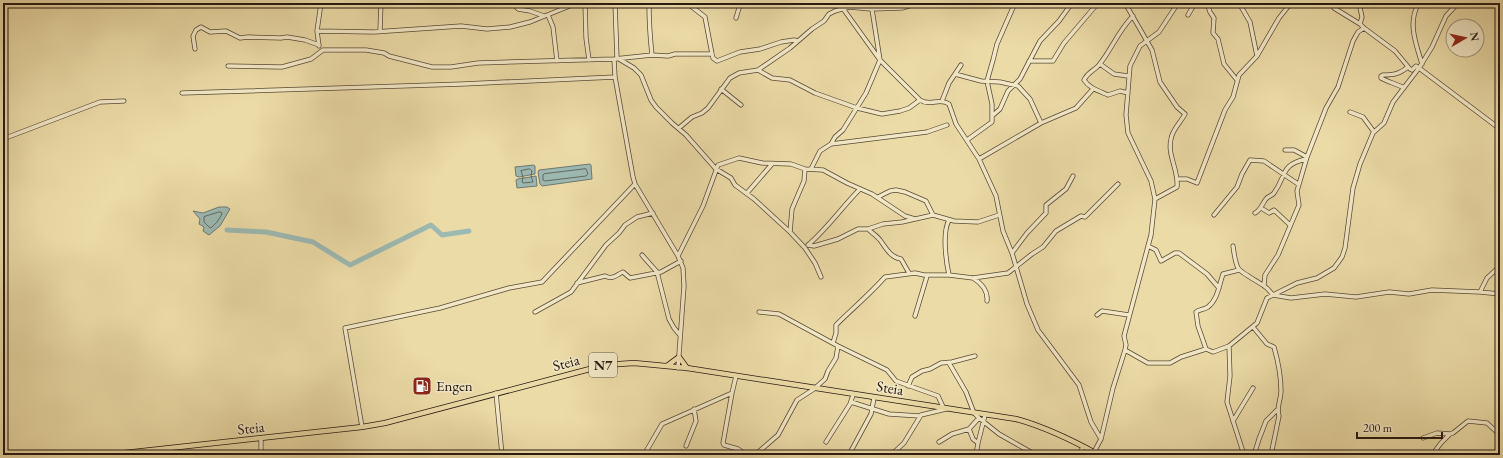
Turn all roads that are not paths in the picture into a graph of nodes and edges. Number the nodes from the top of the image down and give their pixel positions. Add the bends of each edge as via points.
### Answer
1 (296, 3) edge
2 (339, 3) edge
3 (346, 3) edge
4 (355, 3) edge
5 (381, 3) edge
6 (513, 3) edge
7 (577, 3) edge
8 (585, 3) edge
9 (615, 3) edge
10 (649, 3) edge
11 (687, 3) edge
12 (742, 3) edge
13 (839, 3) edge
14 (871, 3) edge
15 (918, 3) edge
16 (1015, 3) edge
17 (1072, 3) edge
18 (1098, 3) edge
19 (1125, 3) edge
20 (1178, 3) edge
21 (1195, 3) edge
22 (1207, 3) edge
23 (1239, 3) edge
24 (1291, 3) edge
25 (1334, 3) edge
26 (1359, 3) edge
27 (1419, 3) edge
28 (1458, 3) edge
29 (321, 4) edge
30 (912, 4) edge
31 (843, 9) junction
32 (871, 9) junction
33 (546, 15) junction
34 (1188, 15) dead end
35 (1133, 16) junction
36 (736, 18) dead end
37 (1360, 24) junction
38 (1364, 28) junction
39 (318, 31) junction
40 (380, 31) junction
41 (1147, 40) junction
42 (798, 41) junction
43 (319, 45) junction
44 (195, 49) dead end
45 (320, 51) junction
46 (712, 54) junction
47 (652, 55) junction
48 (1257, 56) junction
49 (617, 59) junction
50 (589, 60) junction
51 (880, 60) junction
52 (557, 61) junction
53 (1029, 61) junction
54 (1100, 64) junction
55 (961, 65) dead end
56 (228, 66) dead end
57 (1420, 66) junction
58 (1408, 67) junction
59 (758, 70) junction
60 (956, 74) junction
61 (1128, 76) junction
62 (615, 77) junction
63 (1237, 80) junction
64 (987, 81) junction
65 (1014, 85) junction
66 (1404, 88) junction
67 (721, 89) junction
68 (1093, 89) junction
69 (182, 93) dead end
70 (1128, 93) junction
71 (920, 100) junction
72 (124, 101) dead end
73 (942, 101) junction
74 (740, 104) dead end
75 (857, 108) junction
76 (1350, 112) dead end
77 (992, 116) junction
78 (1041, 123) junction
79 (947, 125) dead end
80 (679, 128) junction
81 (1500, 129) edge
82 (1374, 132) junction
83 (3, 139) edge
84 (967, 140) junction
85 (831, 144) junction
86 (1284, 150) dead end
87 (1306, 158) junction
88 (979, 159) junction
89 (772, 164) junction
90 (716, 169) junction
91 (805, 169) junction
92 (811, 169) junction
93 (1282, 175) junction
94 (1073, 176) dead end
95 (1177, 179) junction
96 (635, 184) junction
97 (1118, 184) dead end
98 (1298, 184) junction
99 (860, 189) junction
100 (747, 194) junction
101 (878, 197) junction
102 (1155, 199) junction
103 (1261, 208) junction
104 (1255, 212) dead end
105 (653, 213) junction
106 (933, 215) junction
107 (1000, 215) junction
108 (1214, 215) dead end
109 (915, 219) junction
110 (949, 220) junction
111 (1290, 225) junction
112 (868, 229) junction
113 (790, 232) junction
114 (808, 245) junction
115 (1148, 246) junction
116 (1233, 246) dead end
117 (805, 248) junction
118 (1012, 253) junction
119 (642, 255) dead end
120 (678, 256) junction
121 (680, 261) junction
122 (1500, 266) edge
123 (1016, 268) junction
124 (1239, 270) junction
125 (657, 272) junction
126 (909, 273) junction
127 (949, 275) junction
128 (927, 276) junction
129 (821, 277) dead end
130 (974, 278) junction
131 (577, 283) junction
132 (1264, 285) junction
133 (1219, 288) junction
134 (1480, 292) junction
135 (1500, 294) edge
136 (1273, 295) junction
137 (987, 301) dead end
138 (535, 312) dead end
139 (759, 312) dead end
140 (1097, 315) dead end
141 (1129, 315) junction
142 (915, 316) dead end
143 (1253, 327) junction
144 (680, 336) junction
145 (833, 343) junction
146 (838, 346) junction
147 (1228, 346) junction
148 (1206, 349) junction
149 (1125, 350) junction
150 (975, 356) dead end
151 (679, 357) junction
152 (949, 363) junction
153 (667, 366) junction
154 (678, 368) junction
155 (687, 368) junction
156 (736, 376) junction
157 (908, 386) junction
158 (1253, 388) dead end
159 (814, 389) junction
160 (496, 393) junction
161 (732, 393) junction
162 (853, 395) junction
163 (874, 398) junction
164 (851, 402) junction
165 (872, 408) junction
166 (694, 409) junction
167 (946, 409) junction
168 (1277, 410) junction
169 (974, 413) junction
170 (985, 415) junction
171 (920, 416) junction
172 (979, 418) junction
173 (1233, 421) junction
174 (984, 422) junction
175 (362, 427) junction
176 (969, 429) junction
177 (1450, 434) junction
178 (1500, 436) edge
179 (1423, 438) dead end
180 (261, 439) junction
181 (1101, 439) junction
182 (826, 442) dead end
183 (939, 442) dead end
184 (978, 443) junction
185 (686, 446) dead end
186 (1084, 447) junction
187 (1096, 454) edge
188 (106, 455) edge
189 (261, 455) edge
190 (502, 455) edge
191 (644, 455) edge
192 (747, 455) edge
193 (755, 455) edge
194 (847, 455) edge
195 (891, 455) edge
196 (976, 455) edge
197 (1036, 455) edge
198 (1079, 455) edge
199 (1244, 455) edge
200 (1254, 455) edge
201 (1271, 455) edge
202 (1432, 455) edge

1 - 29 street
2 - 29 street
3 - 4 street
5 - 40 street
6 - 33 street via 518,9
7 - 33 street
8 - 50 street
9 - 49 street
10 - 47 street
11 - 46 street via 705,17
12 - 36 street
13 - 31 street
14 - 32 street
15 - 30 street
16 - 64 street via 997,44
17 - 53 street via 1040,41
18 - 53 street via 1064,43 1053,61
19 - 35 street
20 - 41 street via 1159,32
21 - 34 street
22 - 63 street via 1214,18 1213,33 1218,39 1223,62
23 - 48 street via 1250,22
24 - 48 street via 1279,18
25 - 37 street via 1334,8
26 - 37 street via 1362,17
27 - 57 street via 1413,12 1413,33
28 - 57 street via 1446,16
29 - 39 street
30 - 32 street via 902,8
31 - 32 street
31 - 42 street via 829,14
31 - 51 street
32 - 51 street
33 - 40 street via 527,24 489,28 462,26
33 - 52 street via 553,27
35 - 41 street
35 - 54 street via 1124,25
37 - 38 street
38 - 58 street via 1395,51
38 - 87 street via 1353,41 1338,87 1326,108
39 - 40 street
39 - 43 street
41 - 61 street via 1140,46
41 - 95 street via 1154,55 1160,82 1185,114 1170,141
42 - 46 street via 786,41 740,52 716,61
42 - 59 street
43 - 44 street via 287,37 240,38 226,31 210,32 201,27 192,36
43 - 45 street
45 - 52 street via 366,50 432,67
45 - 56 street via 311,59 282,67
46 - 47 street
47 - 49 street
48 - 63 street via 1241,72
49 - 50 street
49 - 62 street
49 - 80 street via 634,68 642,76 651,100
50 - 52 street
51 - 71 street
51 - 75 street
53 - 65 street
54 - 61 street via 1114,74
54 - 68 street via 1088,73 1084,80
55 - 60 street
57 - 58 street via 1411,70
57 - 66 street
57 - 81 street
58 - 66 street via 1398,74 1381,76 1386,81
59 - 67 street via 735,75
59 - 75 street via 772,78 790,80 815,93
60 - 64 street
60 - 73 street via 949,83
61 - 70 street
62 - 69 street
62 - 96 street
63 - 95 street via 1233,97 1197,183 1188,178
64 - 65 street
64 - 77 street
65 - 77 street via 1008,91 1002,107
65 - 78 street via 1028,96
66 - 82 street via 1392,104 1384,123
67 - 74 street
67 - 80 street via 708,108
68 - 70 street via 1108,95 1120,91
68 - 78 street via 1078,107
70 - 102 street via 1128,133 1151,181
71 - 73 street via 928,104
71 - 75 street via 909,108 889,114
72 - 83 street via 100,102
73 - 84 street via 948,104 956,124
75 - 85 street
76 - 82 street via 1363,118
77 - 84 street via 991,123
78 - 88 street
79 - 85 street via 927,132
80 - 90 street
82 - 136 street via 1353,188 1348,215 1349,226 1342,257 1334,268 1317,278
84 - 88 street
85 - 92 street via 820,151
86 - 87 street via 1294,150
87 - 93 street via 1293,162
87 - 98 street
88 - 107 street via 996,196
89 - 90 street via 736,159 719,164
89 - 91 street via 791,164
89 - 100 street
90 - 100 street via 730,177
90 - 120 street via 703,206
91 - 92 street
91 - 113 street via 804,182 792,209
92 - 99 street via 826,170
93 - 98 street
93 - 103 street via 1273,194
93 - 108 street via 1264,161 1250,160 1237,187
94 - 118 street via 1066,189 1046,205 1046,213
95 - 102 street via 1175,188
96 - 105 street
96 - 175 street via 542,282 509,288 440,308 345,328
97 - 123 street via 1085,217 1081,216 1056,231 1043,247
98 - 111 street via 1299,205
99 - 101 street
99 - 114 street
100 - 113 street
101 - 106 street via 890,191 905,192 926,201
101 - 109 street via 903,215
102 - 115 street
103 - 104 street
103 - 111 street via 1269,213 1274,210
105 - 120 street
105 - 131 street via 637,217 624,226
106 - 109 street
106 - 110 street
107 - 110 street via 978,222
107 - 118 street
109 - 112 street
110 - 127 street via 945,242
111 - 132 street via 1278,255 1265,275
112 - 114 street via 858,229 838,239 814,246
112 - 126 street via 880,239 886,249 901,260
113 - 117 street
114 - 117 street
115 - 133 street via 1156,250 1161,260 1179,253 1207,274
115 - 141 street
116 - 124 street
117 - 129 street
118 - 123 street
119 - 125 street
120 - 121 street
121 - 125 street
121 - 144 street via 684,286
122 - 134 street via 1487,278
123 - 130 street via 1005,274
123 - 181 street via 1026,304 1038,330 1079,385 1091,422
124 - 132 street
124 - 133 street via 1223,274
125 - 131 street via 630,278 623,272 613,278 605,276
125 - 144 street via 669,319
126 - 128 street
126 - 145 street via 885,277 836,325
127 - 128 street
127 - 130 street
128 - 142 street
130 - 137 street via 987,294
131 - 138 street via 567,295
132 - 136 street
133 - 148 street via 1212,304 1196,312
134 - 135 street
134 - 136 street via 1432,290 1409,294 1389,292 1352,297 1325,294 1292,298
136 - 143 street via 1266,299 1258,321
139 - 145 street via 779,314
140 - 141 street via 1102,311
141 - 149 street via 1124,336
143 - 147 street
143 - 168 street via 1267,344 1274,347 1278,358 1281,393
144 - 151 street
145 - 146 street
146 - 157 street via 887,370 896,380
146 - 159 street via 836,358 825,378
147 - 148 street via 1213,352
147 - 173 street via 1230,376 1227,402
148 - 149 street via 1168,363 1147,363
149 - 181 street
150 - 152 street
151 - 153 main road
151 - 154 street
151 - 155 main road
152 - 157 street via 941,363 914,376
152 - 169 street via 966,392
153 - 154 main road, Steia / N7
153 - 160 main road, Steia / N7 via 634,362 605,365
154 - 155 main road, Steia / N7
155 - 156 main road, Steia / N7
156 - 159 main road, Steia / N7
156 - 161 street
157 - 167 street via 938,396
158 - 173 street
159 - 162 main road, Steia / N7
159 - 193 street via 797,400 778,435
160 - 175 main road, Steia / N7
160 - 190 street
161 - 166 street
161 - 192 street via 723,443
162 - 163 main road, Steia / N7
162 - 164 street
163 - 165 street
163 - 167 main road, Steia / N7
164 - 165 street
164 - 182 street
165 - 171 street via 894,414
165 - 194 street
166 - 185 street via 696,421
166 - 191 street via 662,424
167 - 169 main road, Steia / N7
167 - 171 street
168 - 200 street via 1266,421
168 - 201 street via 1279,418
169 - 170 main road, Steia / N7
169 - 172 street
170 - 174 street
170 - 186 main road, Steia / N7 via 1016,419 1040,426
171 - 195 street via 904,443
172 - 174 street
172 - 176 street
173 - 199 street
174 - 184 street
174 - 197 street via 999,434
175 - 180 main road, Steia / N7
176 - 183 street via 952,434
176 - 184 street via 973,439
177 - 178 street via 1471,421 1488,423
177 - 179 street
177 - 202 street
180 - 188 main road, Steia / N7
180 - 189 street
181 - 187 street
184 - 196 street
186 - 187 main road, Steia / N7
186 - 198 street

